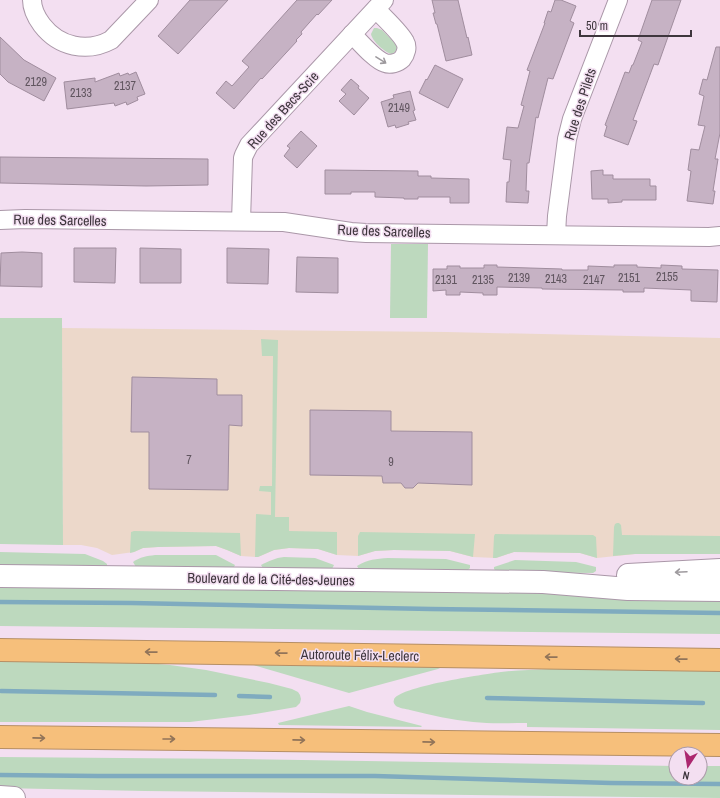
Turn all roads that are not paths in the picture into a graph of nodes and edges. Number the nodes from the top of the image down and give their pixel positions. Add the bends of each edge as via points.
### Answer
1 (32, 0) edge
2 (149, 0) edge
3 (618, 0) edge
4 (380, 5) edge
5 (352, 34) junction
6 (0, 220) edge
7 (241, 222) junction
8 (556, 235) junction
9 (720, 236) edge
10 (720, 570) edge
11 (0, 576) edge
12 (543, 582) junction
13 (720, 590) edge
14 (0, 650) edge
15 (720, 660) edge
16 (0, 737) edge
17 (720, 745) edge
18 (0, 797) edge
19 (14, 798) edge

1 - 2 street via 34,13 45,29 61,42 79,47 97,46 111,40
3 - 8 street, Rue des Pilets via 569,129
4 - 5 street, Rue des Becs-Scie
5 -> 4 street, Rue des Becs-Scie via 384,63 400,60 406,52 406,43
5 - 7 street, Rue des Becs-Scie via 246,151 242,164
6 - 7 street, Rue des Sarcelles
7 - 8 street, Rue des Sarcelles via 284,222 358,233
8 - 9 street, Rue des Sarcelles
10 -> 12 street, Boulevard de la Cité-des-Jeunes
11 - 12 street, Boulevard de la Cité-des-Jeunes
12 - 13 street, Boulevard de la Cité-des-Jeunes via 628,589
15 -> 14 highway, Autoroute Félix-Leclerc
16 -> 17 highway
18 - 19 street

